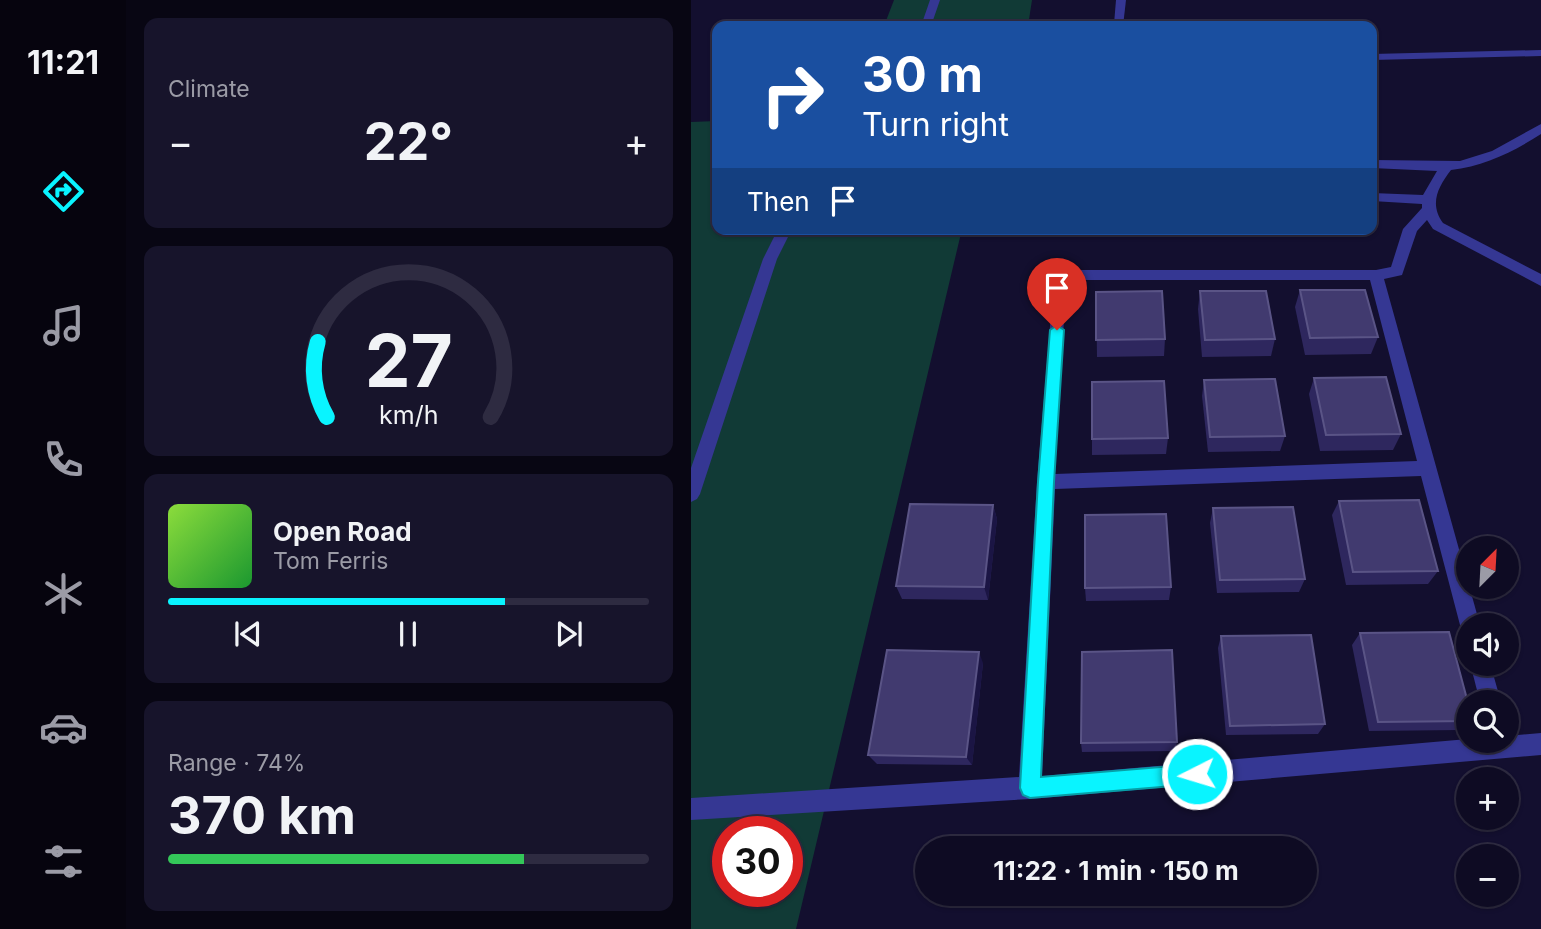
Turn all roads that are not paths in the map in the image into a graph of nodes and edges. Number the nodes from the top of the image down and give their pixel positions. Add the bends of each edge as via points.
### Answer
1 (935, 0) edge
2 (1121, 0) edge
3 (928, 21) edge
4 (1119, 21) edge
5 (1541, 53) edge
6 (1377, 57) edge
7 (1541, 128) edge
8 (1377, 164) edge
9 (1447, 167) junction
10 (1377, 198) edge
11 (1427, 205) junction
12 (782, 235) edge
13 (1376, 275) junction
14 (1541, 281) edge
15 (1427, 468) junction
16 (1046, 482) junction
17 (691, 494) edge
18 (1467, 613) edge
19 (1519, 744) edge
20 (1541, 744) edge
21 (1456, 748) edge
22 (1030, 788) junction
23 (691, 809) edge

1 - 3 street
2 - 4 street
5 - 6 street
7 - 9 street via 1470,165
8 - 9 street
9 - 11 street via 1430,190
10 - 11 street
11 - 13 street via 1410,229 1397,271
11 - 14 street via 1438,226
12 - 17 street
13 - 15 street
13 - 16 street via 1065,278 1060,282
15 - 16 street
15 - 18 street
16 - 22 street
19 - 20 street
21 - 22 street
22 - 23 street

